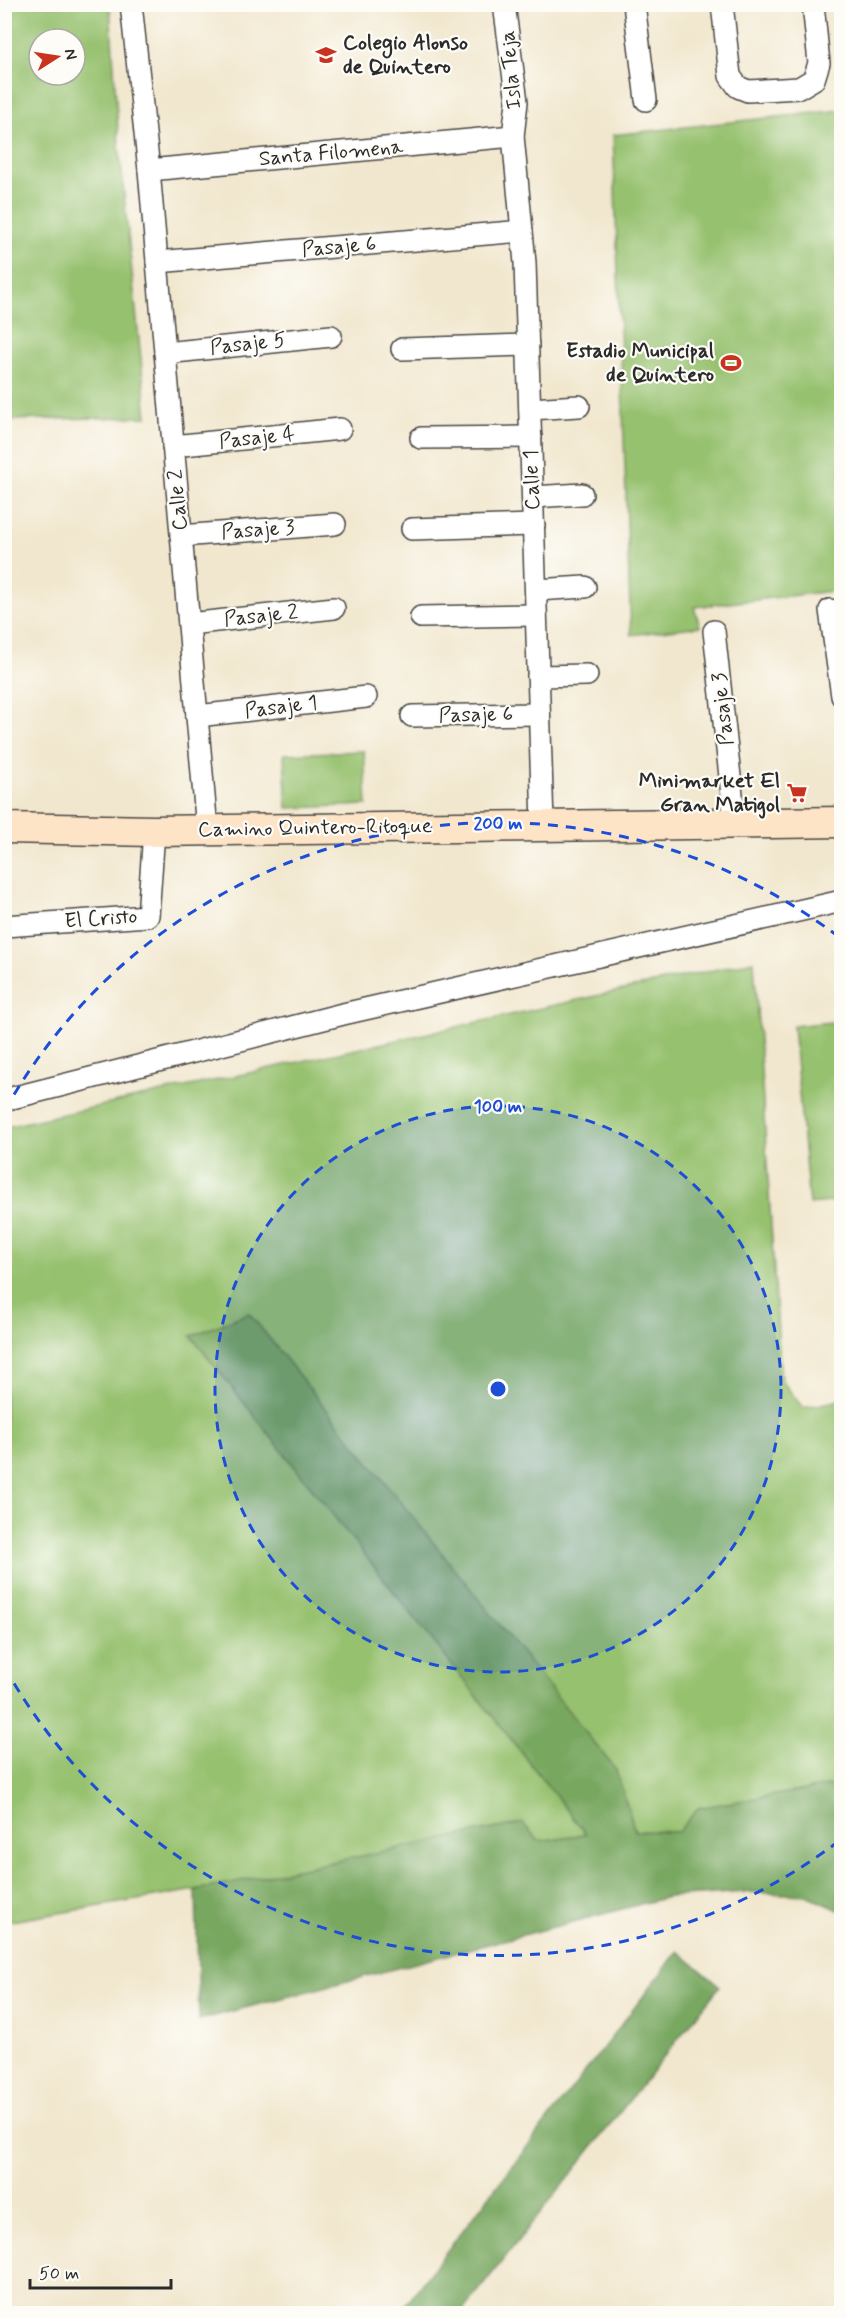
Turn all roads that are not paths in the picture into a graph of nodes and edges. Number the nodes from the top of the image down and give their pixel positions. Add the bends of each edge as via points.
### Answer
1 (131, 4) edge
2 (504, 4) edge
3 (634, 4) edge
4 (722, 4) edge
5 (813, 4) edge
6 (646, 100) dead end
7 (513, 136) junction
8 (149, 170) junction
9 (522, 231) junction
10 (157, 262) junction
11 (331, 336) dead end
12 (528, 345) junction
13 (402, 349) dead end
14 (165, 352) junction
15 (579, 406) dead end
16 (530, 409) junction
17 (340, 429) dead end
18 (531, 437) junction
19 (421, 438) dead end
20 (173, 446) junction
21 (582, 494) dead end
22 (533, 497) junction
23 (335, 524) dead end
24 (534, 525) junction
25 (412, 529) dead end
26 (181, 536) junction
27 (585, 587) dead end
28 (536, 590) junction
29 (334, 608) dead end
30 (830, 610) dead end
31 (536, 615) junction
32 (421, 617) dead end
33 (189, 624) junction
34 (714, 631) dead end
35 (587, 675) dead end
36 (538, 676) junction
37 (842, 696) edge
38 (366, 697) dead end
39 (539, 714) junction
40 (197, 716) junction
41 (412, 716) dead end
42 (735, 822) junction
43 (842, 822) edge
44 (543, 824) junction
45 (4, 828) edge
46 (154, 831) junction
47 (207, 831) junction
48 (842, 902) edge
49 (4, 926) edge
50 (4, 1100) edge

1 - 8 street, Calle 2
2 - 7 street, Isla Teja via 518,102
3 - 6 street
4 - 5 street via 730,76 738,87 754,91 799,88 814,79 819,63
7 - 8 street, Santa Filomena
7 - 9 street, Calle 1
8 - 10 street, Calle 2
9 - 10 street, Pasaje 6
9 - 12 street, Calle 1
10 - 14 street, Calle 2
11 - 14 street, Pasaje 5
12 - 13 street
12 - 16 street, Calle 1
14 - 20 street, Calle 2
15 - 16 street
16 - 18 street, Calle 1
17 - 20 street, Pasaje 4
18 - 19 street
18 - 22 street, Calle 1
20 - 26 street, Calle 2
21 - 22 street
22 - 24 street, Calle 1
23 - 26 street, Pasaje 3
24 - 25 street
24 - 28 street, Calle 1
26 - 33 street, Calle 2
27 - 28 street
28 - 31 street, Calle 1
29 - 33 street, Pasaje 2
30 - 37 street
31 - 32 street
31 - 36 street, Calle 1
33 - 40 street, Calle 2
34 - 42 street, Pasaje 3
35 - 36 street
36 - 39 street, Calle 1
38 - 40 street, Pasaje 1
39 - 41 street, Pasaje 6
39 - 44 street, Calle 1
40 - 47 street, Calle 2
42 - 43 main road, Camino Quintero-Ritoque
42 - 44 main road, Camino Quintero-Ritoque
44 - 47 main road, Camino Quintero-Ritoque
45 - 46 main road, Camino Quintero-Ritoque
46 - 47 main road, Camino Quintero-Ritoque
46 - 49 street, El Cristo via 148,916
48 - 50 street via 352,1012

